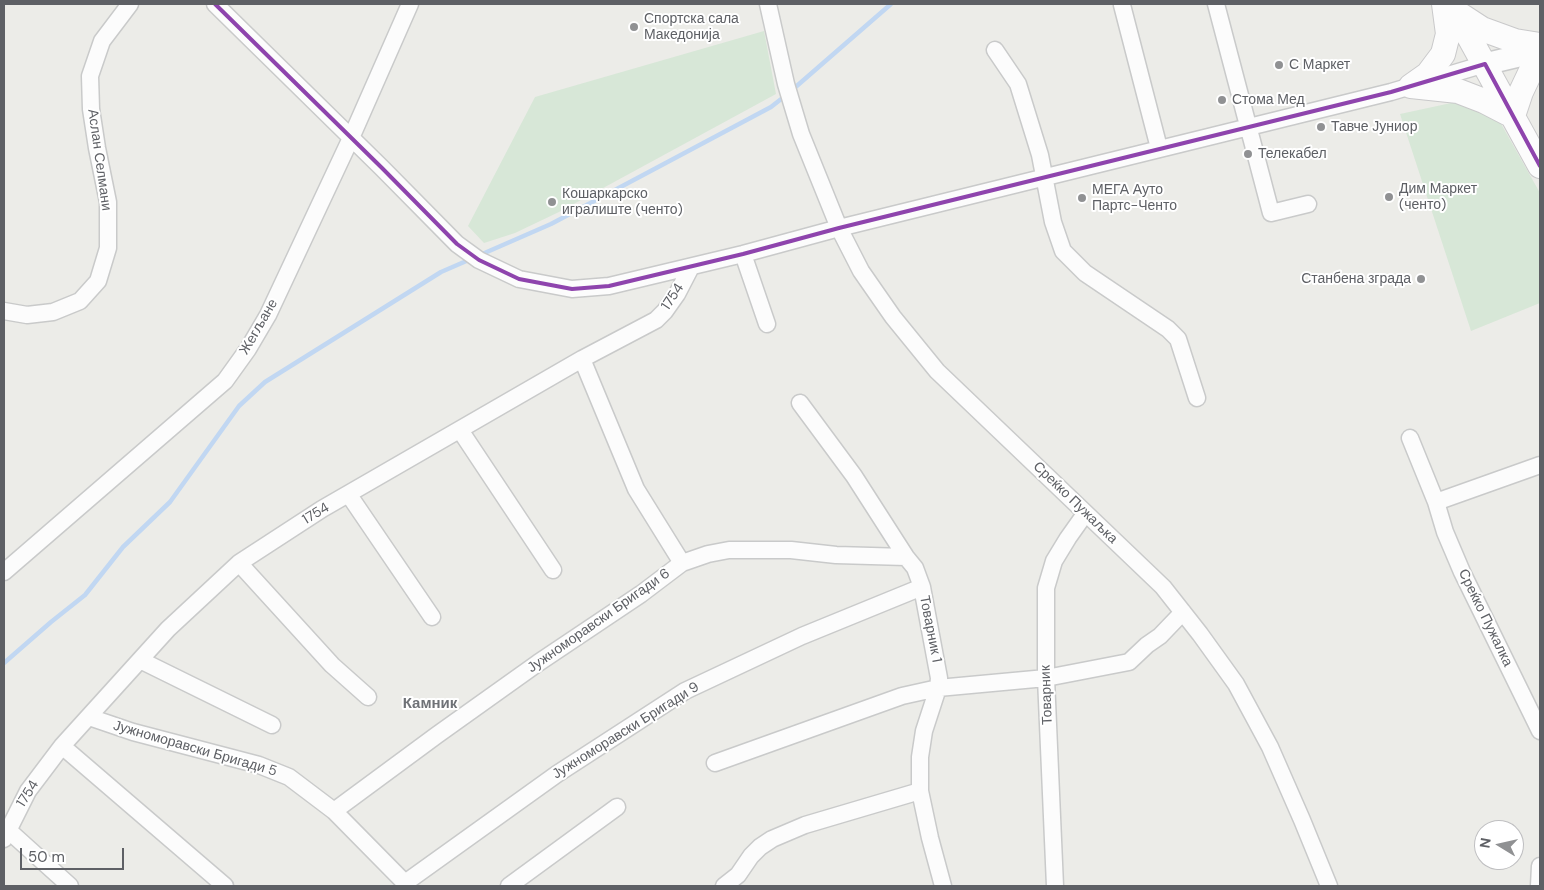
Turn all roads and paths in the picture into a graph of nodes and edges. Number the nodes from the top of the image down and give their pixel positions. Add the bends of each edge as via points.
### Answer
1 (130, 4) edge
2 (215, 4) edge
3 (410, 4) edge
4 (768, 4) edge
5 (1216, 4) edge
6 (1122, 6) dead end
7 (1450, 6) edge
8 (1540, 45) edge
9 (996, 50) dead end
10 (1540, 51) edge
11 (1540, 58) edge
12 (1485, 64) junction
13 (1410, 86) junction
14 (1513, 116) junction
15 (1248, 126) junction
16 (351, 138) junction
17 (1159, 148) junction
18 (1540, 166) edge
19 (1045, 177) junction
20 (1308, 204) dead end
21 (839, 228) junction
22 (743, 254) junction
23 (691, 267) junction
24 (4, 311) edge
25 (767, 324) dead end
26 (582, 359) junction
27 (1198, 398) dead end
28 (800, 404) dead end
29 (460, 430) junction
30 (1410, 438) dead end
31 (1540, 465) edge
32 (349, 495) junction
33 (1436, 502) junction
34 (1085, 514) junction
35 (906, 557) junction
36 (682, 562) junction
37 (239, 563) junction
38 (552, 570) dead end
39 (4, 572) edge
40 (922, 587) junction
41 (1183, 612) junction
42 (432, 617) dead end
43 (140, 660) junction
44 (1046, 678) junction
45 (938, 688) junction
46 (368, 697) dead end
47 (89, 718) junction
48 (272, 725) dead end
49 (1540, 731) edge
50 (62, 746) junction
51 (715, 763) dead end
52 (920, 791) junction
53 (617, 807) dead end
54 (334, 811) junction
55 (6, 834) edge
56 (1540, 866) edge
57 (407, 885) edge
58 (70, 886) edge
59 (225, 886) edge
60 (509, 886) edge
61 (724, 886) edge
62 (943, 886) edge
63 (1056, 886) edge
64 (1329, 886) edge
65 (1539, 886) edge

1 - 24 street, Аслан Селмани via 102,41 90,76 94,128 108,202 108,248 98,281 80,301 53,312 27,315
2 - 16 street
3 - 16 street, Жегљане
4 - 21 street, Среќко Пужаљка via 801,134
5 - 15 street
6 - 17 street
7 - 8 main road via 1482,29 1515,41
7 - 12 main road
7 - 13 main road via 1443,54 1428,74
9 - 19 street via 1018,84
10 - 12 street
11 - 14 main road via 1521,92
12 - 13 street
12 - 14 main road
13 - 14 main road via 1458,91
13 - 15 street
14 - 18 main road
15 - 17 street
15 - 20 street via 1271,213
16 - 23 street via 457,244 480,260 520,279 572,289 609,286
16 - 39 street, Жегљане via 268,315 225,381
17 - 19 street
19 - 21 street
19 - 27 street via 1053,222 1063,251 1085,273 1178,339
21 - 22 street
21 - 34 street, Среќко Пужаљка via 861,271 937,371
22 - 23 street
22 - 25 street
23 - 26 street, 1754 via 665,311 656,320
26 - 29 street, 1754
26 - 36 street via 636,489
28 - 35 street, Товарник 1 via 854,476
29 - 32 street, 1754
29 - 38 street
30 - 33 street, Среќко Пужалка
31 - 33 street
32 - 37 street, 1754
32 - 42 street
33 - 49 street, Среќко Пужалка via 1462,572
34 - 41 street, Среќко Пужаљка via 1163,587
34 - 44 street, Товарник via 1054,561 1046,588
35 - 36 street, Јужноморавски Бригади 6 via 729,550
35 - 40 street, Товарник 1 via 915,568
36 - 54 street, Јужноморавски Бригади 6
37 - 43 street, 1754 via 168,628
37 - 46 street via 332,665
40 - 45 street, Товарник 1 via 938,667
40 - 57 street, Јужноморавски Бригади 9 via 802,636 685,691 557,774
41 - 44 street via 1129,662
41 - 64 street, Среќко Пужаљка via 1236,684 1270,747
43 - 47 street, 1754
43 - 48 street
44 - 45 street
44 - 63 street, Товарник
45 - 51 street via 902,696
45 - 52 street, Товарник 1 via 924,731
47 - 50 street, 1754
47 - 54 street, Јужноморавски Бригади 5 via 259,765 289,777
50 - 55 street, 1754 via 28,791
50 - 59 street
52 - 61 street via 805,825 772,839 760,847 738,875
52 - 62 street, Товарник 1
53 - 60 street
54 - 57 street, Јужноморавски Бригади 5
55 - 58 street
56 - 65 street

